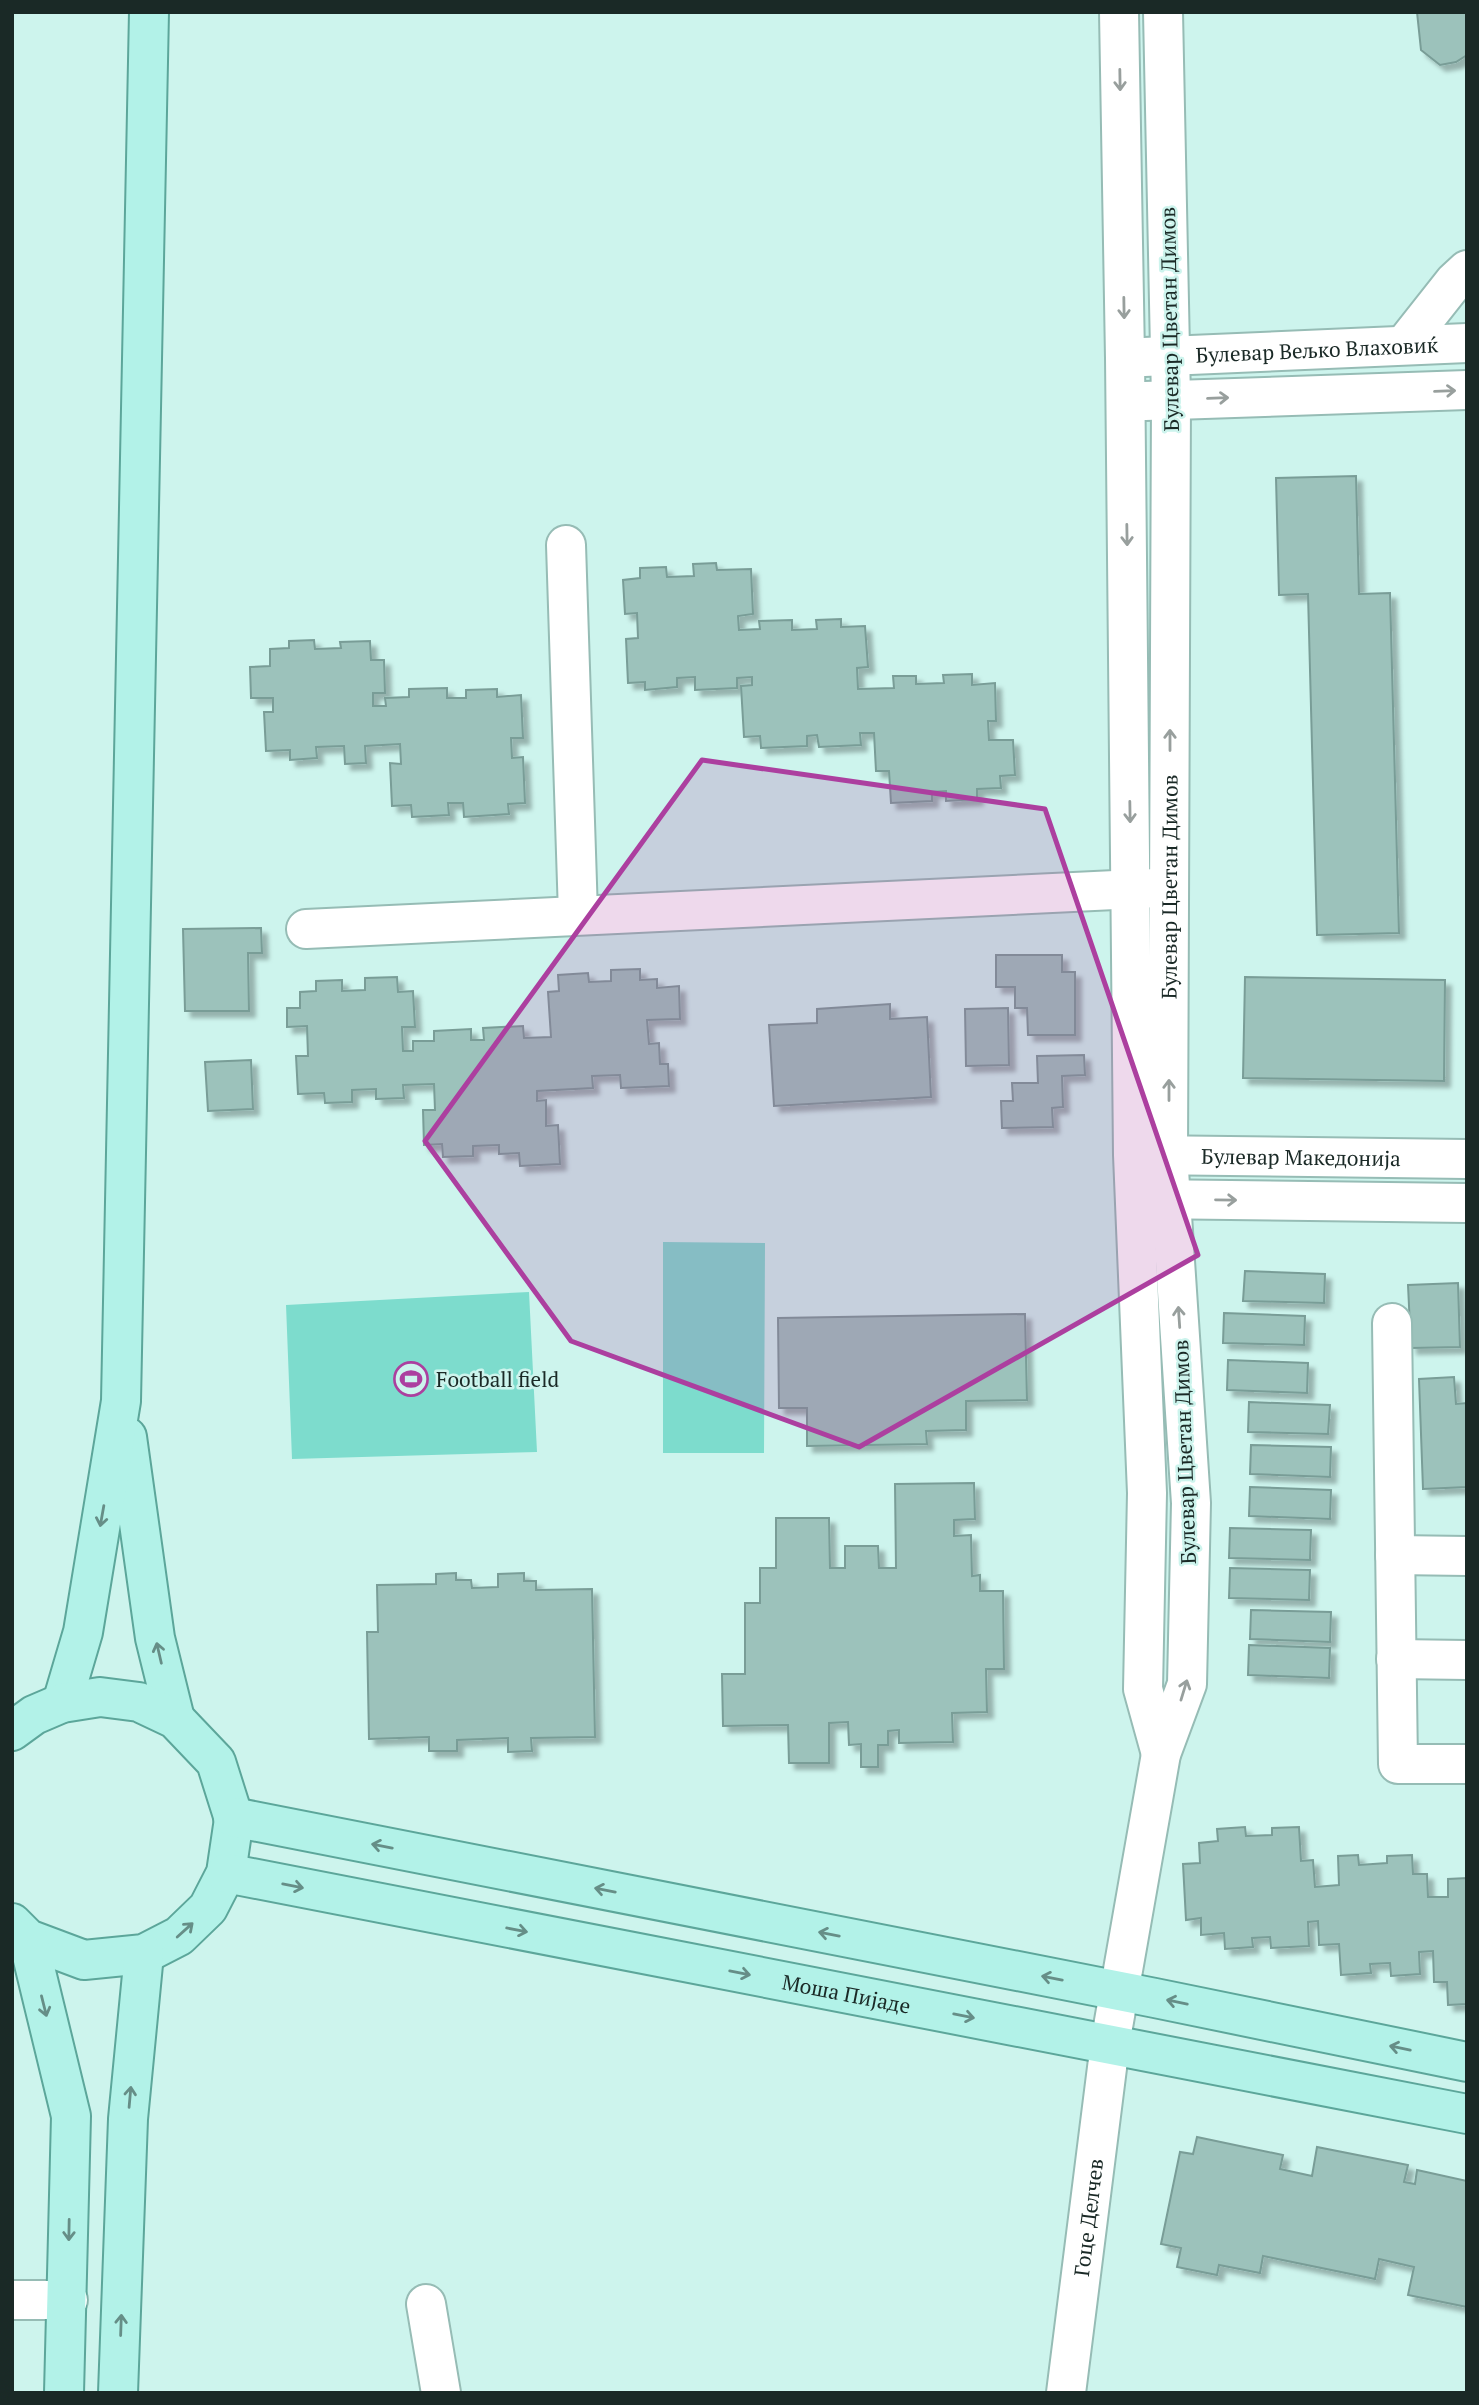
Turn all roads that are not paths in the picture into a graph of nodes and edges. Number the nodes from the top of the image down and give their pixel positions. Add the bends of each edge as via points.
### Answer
1 (149, 12) edge
2 (1119, 12) edge
3 (1163, 12) edge
4 (1467, 270) edge
5 (1467, 343) edge
6 (1405, 344) junction
7 (1170, 356) junction
8 (1125, 358) junction
9 (1467, 390) edge
10 (1171, 399) junction
11 (1125, 402) junction
12 (566, 545) dead end
13 (1169, 888) junction
14 (1130, 890) junction
15 (578, 914) junction
16 (306, 929) dead end
17 (1151, 1155) junction
18 (1467, 1159) edge
19 (1152, 1199) junction
20 (1467, 1203) edge
21 (1392, 1323) dead end
22 (121, 1401) junction
23 (1395, 1555) junction
24 (1467, 1556) edge
25 (1396, 1659) junction
26 (1467, 1660) edge
27 (62, 1703) junction
28 (175, 1719) junction
29 (12, 1731) edge
30 (1467, 1764) edge
31 (233, 1817) junction
32 (226, 1874) junction
33 (20, 1931) edge
34 (144, 1954) junction
35 (1119, 1991) junction
36 (1110, 2044) junction
37 (1467, 2062) edge
38 (1467, 2114) edge
39 (12, 2300) edge
40 (68, 2300) junction
41 (426, 2304) dead end
42 (64, 2393) edge
43 (118, 2393) edge
44 (441, 2393) edge
45 (1066, 2393) edge

1 - 22 main road
2 -> 8 street, Булевар Цветан Димов
3 - 7 street, Булевар Цветан Димов
4 - 6 street
5 - 6 street, Булевар Вељко Влаховиќ
6 - 7 street, Булевар Вељко Влаховиќ
7 - 8 street, Булевар Вељко Влаховиќ
7 - 10 street, Булевар Цветан Димов
8 - 11 street, Булевар Цветан Димов
10 -> 9 street, Булевар Вељко Влаховиќ
10 - 11 street, Булевар Вељко Влаховиќ
13 -> 10 street, Булевар Цветан Димов
11 -> 14 street, Булевар Цветан Димов
12 - 15 street
13 - 14 street
17 -> 13 street, Булевар Цветан Димов
14 - 15 street
14 - 17 street, Булевар Цветан Димов
15 - 16 street
17 - 18 street, Булевар Македонија
17 - 19 street, Булевар Цветан Димов
19 -> 20 street, Булевар Македонија
19 - 35 street, Булевар Цветан Димов via 1143,1689 1161,1754
21 - 23 street
22 -> 27 main road via 83,1632
28 -> 22 main road via 155,1638
23 - 24 street
23 - 25 street
25 - 26 street
25 - 30 street via 1398,1764
27 - 28 main road via 100,1697 139,1702
27 - 29 main road
28 - 31 main road via 216,1762
31 - 32 main road
35 -> 31 main road
34 -> 32 main road via 180,1936 208,1908
32 -> 36 main road, Моша Пијаде
33 - 34 main road via 84,1960
33 -> 40 main road via 71,2116
43 -> 34 main road via 128,2119
35 - 36 street, Гоце Делчев
37 -> 35 main road
36 - 38 main road, Моша Пијаде
36 - 45 street, Гоце Делчев
39 - 40 street
40 - 42 main road
41 - 44 street

